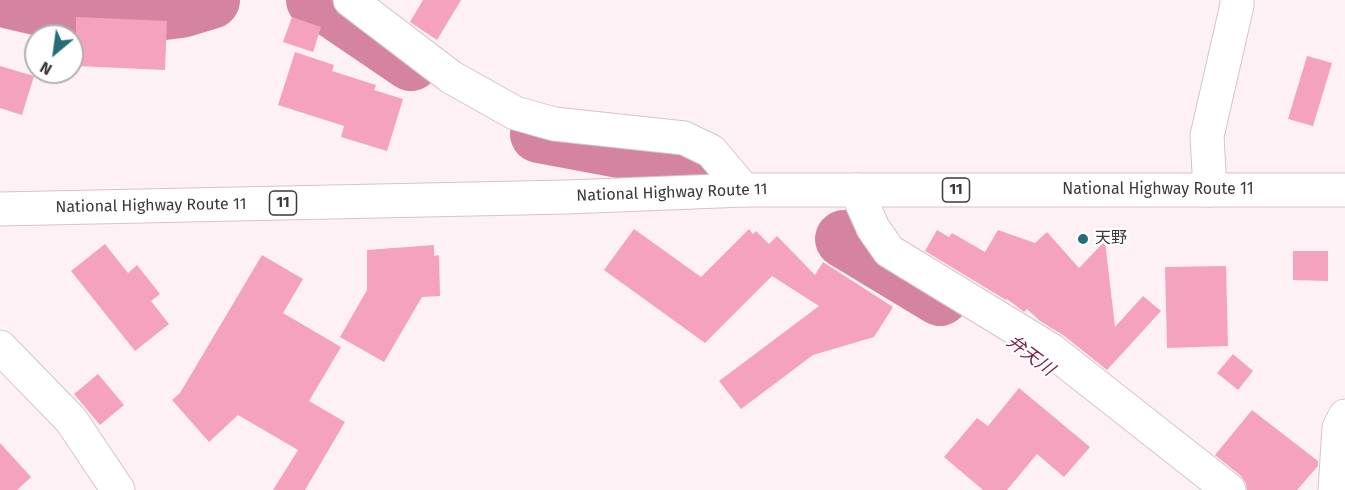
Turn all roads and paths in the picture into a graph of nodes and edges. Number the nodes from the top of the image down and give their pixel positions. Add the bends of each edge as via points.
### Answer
1 (350, 0) edge
2 (1237, 0) edge
3 (744, 190) junction
4 (856, 190) junction
5 (1210, 190) junction
6 (1345, 190) edge
7 (0, 209) edge
8 (0, 347) edge
9 (1345, 416) edge
10 (118, 490) edge
11 (1229, 490) edge
12 (1335, 490) edge

1 - 3 main road via 451,77 515,113 554,124 684,138 711,152
2 - 5 main road via 1208,136
3 - 4 main road, National Highway Route 11 / 11
3 - 7 main road, National Highway Route 11 / 11
4 - 5 main road, National Highway Route 11 / 11
4 - 11 main road via 873,228 889,250 1051,350
5 - 6 main road, National Highway Route 11 / 11
8 - 10 main road via 71,420
9 - 12 main road via 1339,428

